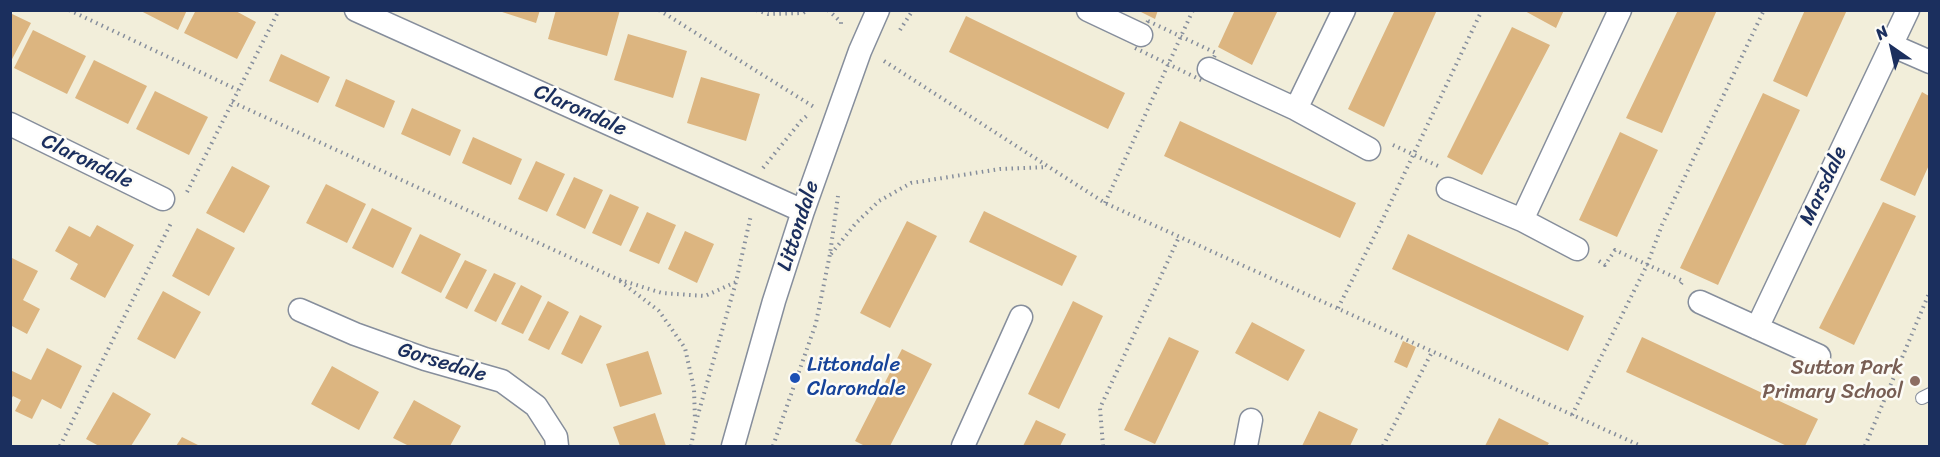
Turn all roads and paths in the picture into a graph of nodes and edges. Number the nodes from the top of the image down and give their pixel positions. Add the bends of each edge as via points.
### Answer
1 (69, 10) edge
2 (279, 10) edge
3 (356, 10) edge
4 (659, 10) edge
5 (756, 10) edge
6 (807, 10) edge
7 (878, 10) edge
8 (913, 10) edge
9 (1088, 10) edge
10 (1193, 10) edge
11 (1344, 10) edge
12 (1482, 10) edge
13 (1620, 10) edge
14 (1764, 10) edge
15 (1908, 10) edge
16 (900, 30) dead end
17 (1141, 35) junction
18 (1181, 37) junction
19 (1891, 45) junction
20 (880, 59) dead end
21 (1929, 62) edge
22 (1168, 64) junction
23 (1209, 69) junction
24 (238, 90) junction
25 (232, 102) junction
26 (816, 108) dead end
27 (1296, 110) junction
28 (10, 124) edge
29 (1369, 148) joint
30 (1413, 155) junction
31 (1048, 167) junction
32 (840, 187) dead end
33 (1448, 189) joint
34 (1105, 203) junction
35 (174, 204) junction
36 (803, 211) junction
37 (1522, 220) junction
38 (1179, 237) junction
39 (1577, 249) joint
40 (830, 254) junction
41 (1647, 265) junction
42 (617, 279) junction
43 (736, 282) dead end
44 (1929, 291) edge
45 (1700, 302) joint
46 (1338, 308) junction
47 (300, 310) dead end
48 (1021, 317) dead end
49 (1757, 328) junction
50 (1432, 352) junction
51 (1819, 356) dead end
52 (1572, 415) junction
53 (1251, 420) dead end
54 (695, 425) dead end
55 (60, 447) edge
56 (557, 447) edge
57 (733, 447) edge
58 (772, 447) edge
59 (963, 447) edge
60 (1103, 447) edge
61 (1246, 447) edge
62 (1383, 447) edge
63 (1641, 447) edge
64 (1865, 447) edge

1 - 24 path
2 - 24 path
3 - 36 street, Clarondale
4 - 26 path
5 - 6 path via 768,14
7 - 36 street, Littondale
8 - 16 path
9 - 17 street
10 - 18 path
11 - 27 street
12 - 30 path
13 - 37 street
14 - 41 path via 1662,225
15 - 19 street, Marsdale
17 - 18 path via 1148,21
17 - 22 path via 1135,48
18 - 22 path
18 - 23 path via 1216,53
19 - 21 street
19 - 49 street, Marsdale
20 - 31 path
22 - 23 path via 1203,81
22 - 34 path
23 - 27 street
24 - 25 path
25 - 35 path
25 - 42 path
27 - 29 street
28 - 35 street, Clarondale
29 - 30 path via 1377,138
30 - 33 path via 1444,169 1439,184
30 - 46 path
31 - 34 path
31 - 40 path via 1000,169 911,183 879,201
32 - 40 path
33 - 37 street
34 - 38 path
35 - 55 path
36 - 57 street, Littondale
37 - 39 street
38 - 46 path
38 - 60 path via 1100,408
39 - 41 path via 1605,265 1614,250
40 - 58 path via 816,323
41 - 45 path via 1683,280 1674,294
41 - 52 path
42 - 43 path via 662,293 705,296
42 - 54 path via 659,312 685,348 694,389
44 - 64 path
45 - 49 street
46 - 50 path
47 - 56 street, Gorsedale via 425,359 502,381 536,405 556,437
48 - 59 street
49 - 51 street
50 - 52 path
50 - 62 path
52 - 63 path
53 - 61 street

